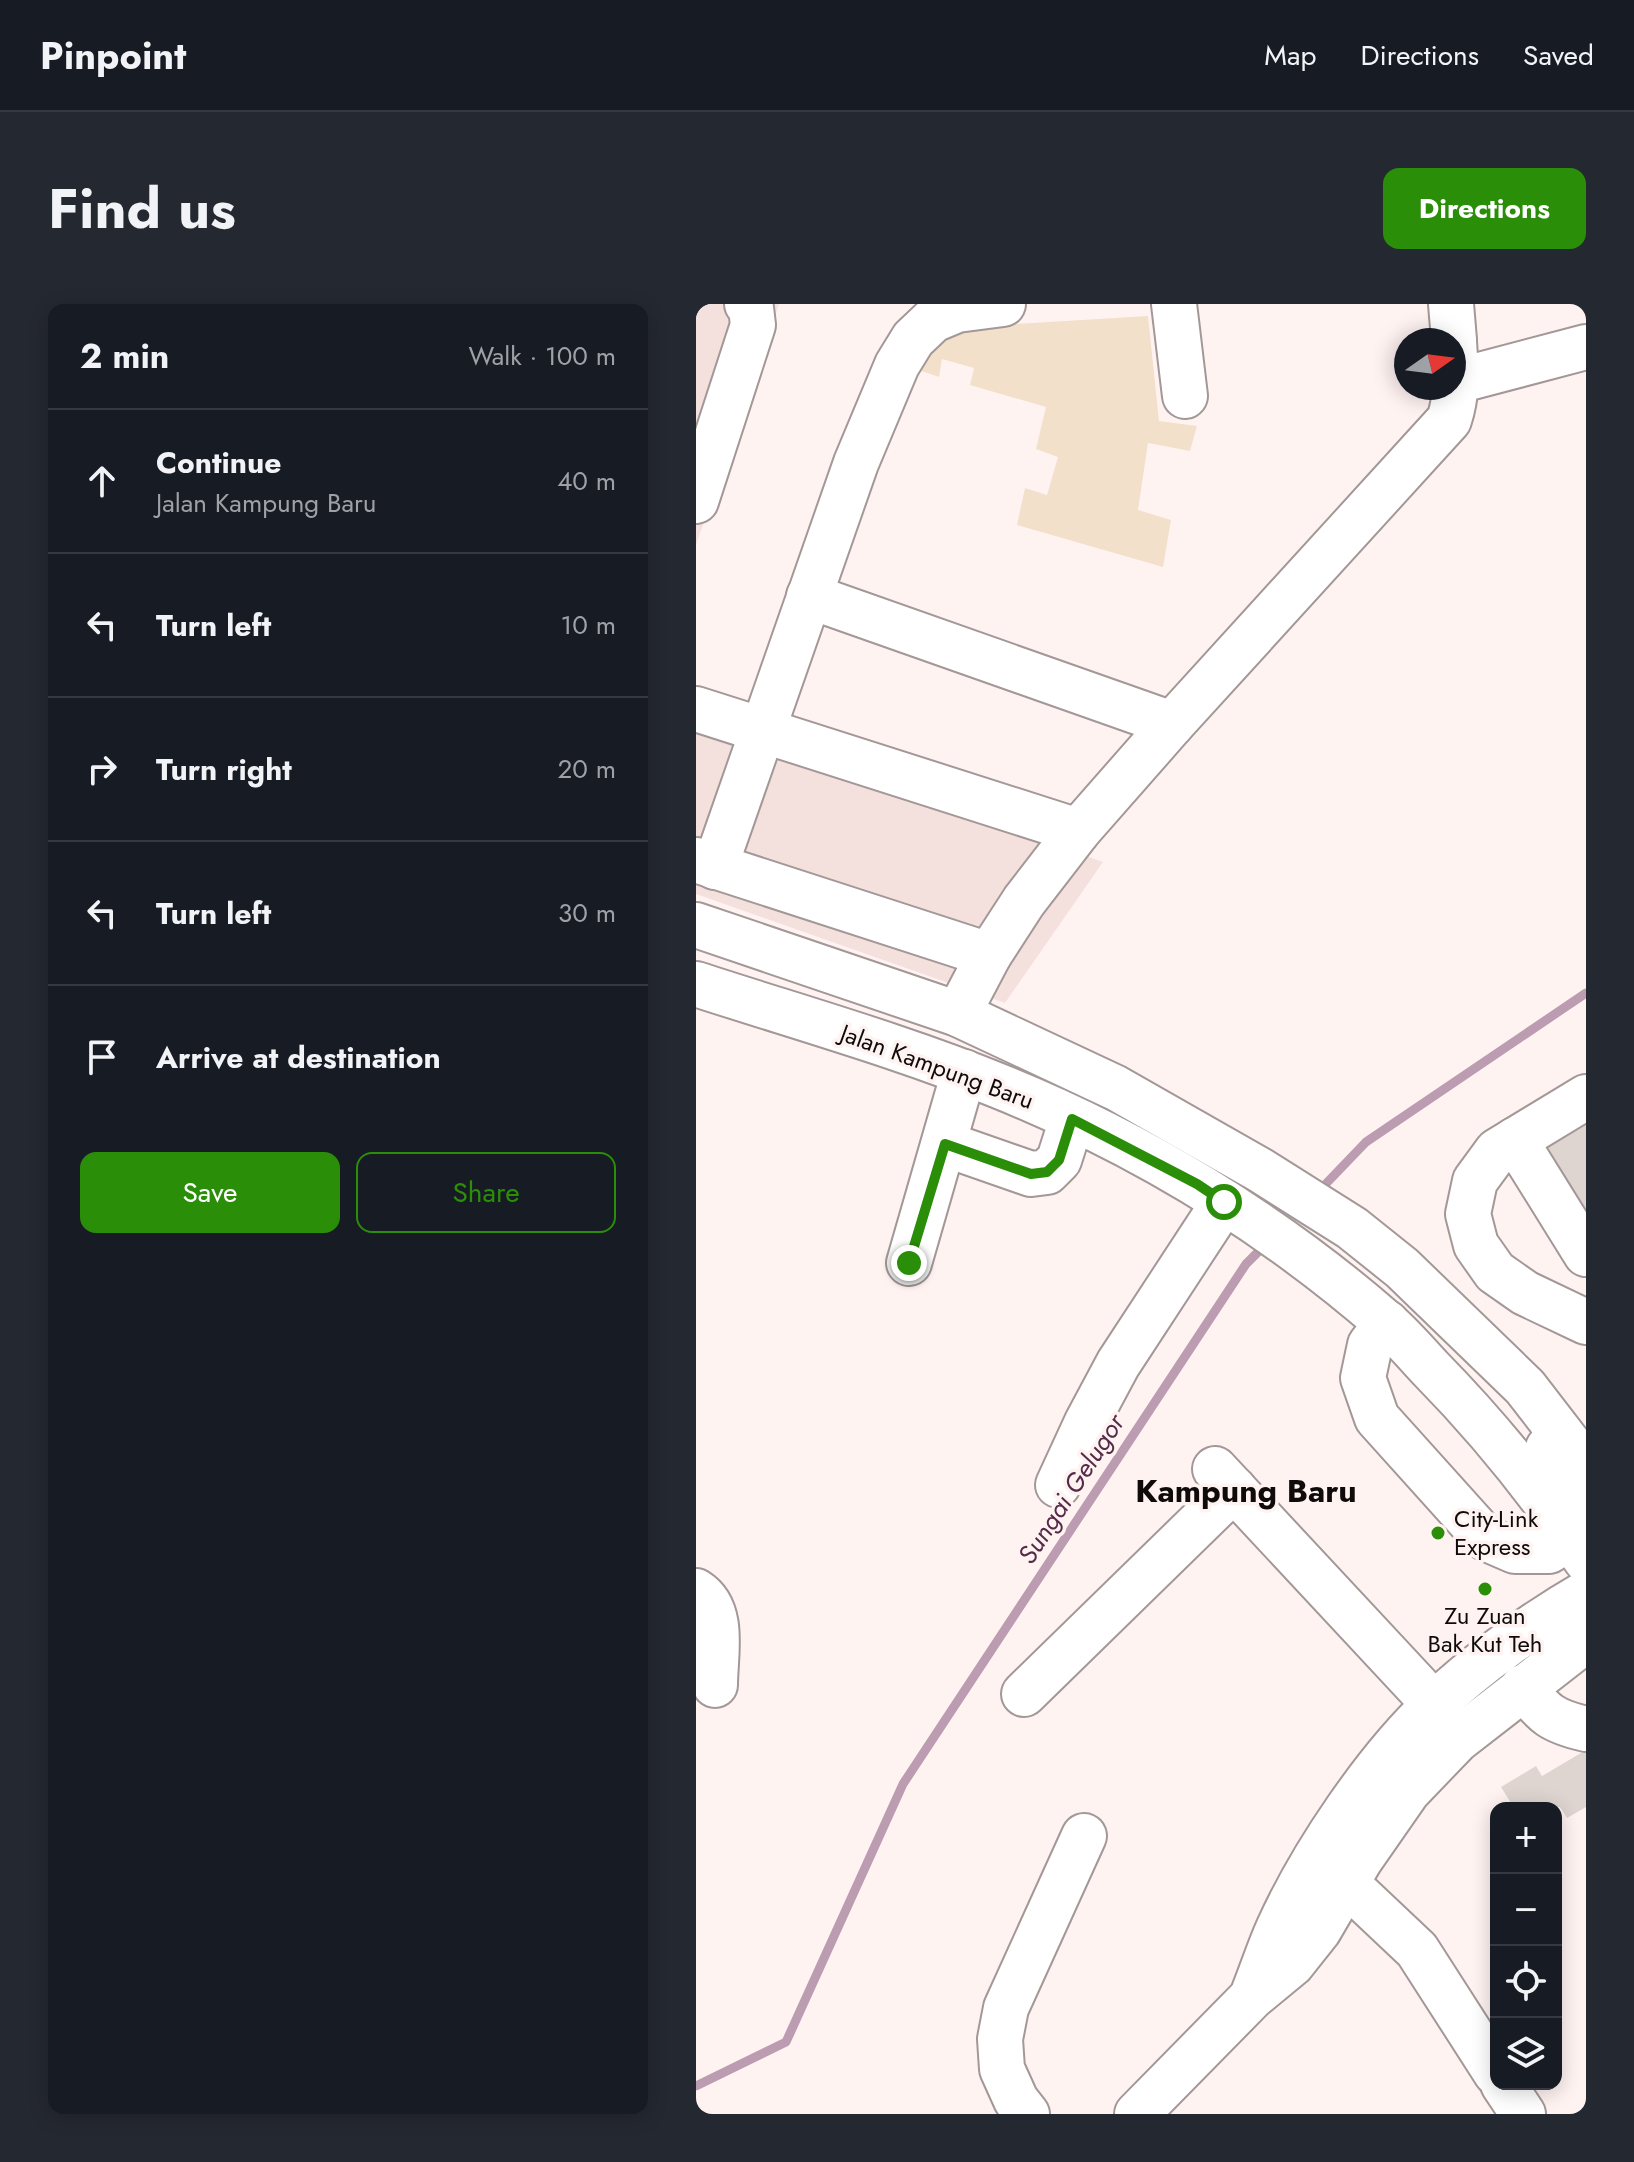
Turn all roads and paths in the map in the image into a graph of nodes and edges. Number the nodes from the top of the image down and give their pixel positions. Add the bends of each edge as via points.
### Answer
1 (747, 304) edge
2 (1003, 304) edge
3 (1174, 304) edge
4 (1451, 304) edge
5 (1453, 328) edge
6 (1586, 347) edge
7 (1466, 353) edge
8 (1185, 396) dead end
9 (1455, 400) edge
10 (696, 501) edge
11 (809, 596) junction
12 (696, 709) edge
13 (1172, 724) junction
14 (762, 732) junction
15 (1078, 831) junction
16 (706, 864) edge
17 (696, 925) edge
18 (989, 955) junction
19 (696, 984) edge
20 (958, 1014) junction
21 (964, 1072) junction
22 (1586, 1097) edge
23 (1072, 1119) junction
24 (1515, 1140) junction
25 (945, 1144) junction
26 (1219, 1218) junction
27 (1586, 1254) edge
28 (909, 1263) dead end
29 (1586, 1322) edge
30 (1387, 1323) junction
31 (1525, 1387) junction
32 (1586, 1466) edge
33 (1058, 1485) dead end
34 (1581, 1533) edge
35 (696, 1591) edge
36 (1586, 1593) edge
37 (1586, 1640) edge
38 (715, 1685) dead end
39 (1523, 1687) junction
40 (1024, 1694) dead end
41 (1434, 1704) junction
42 (1586, 1729) edge
43 (1084, 1836) dead end
44 (1346, 1883) junction
45 (1252, 1997) junction
46 (1490, 2064) edge
47 (1507, 2090) edge
48 (1027, 2114) edge
49 (1137, 2114) edge
50 (1523, 2114) edge

1 - 10 street via 753,325
2 - 11 street via 957,310 933,320 913,339 856,463
3 - 8 street
4 - 5 street
6 - 7 street
9 - 13 street via 1438,435
11 - 13 street
11 - 14 street
12 - 14 street
13 - 15 street
14 - 15 street
14 - 16 street
15 - 18 street
16 - 18 street
17 - 20 street, Jalan Kampung Baru
18 - 20 street
19 - 21 street, Jalan Kampung Baru
20 - 31 street, Jalan Kampung Baru via 1116,1088 1352,1228 1402,1268
21 - 23 street, Jalan Kampung Baru
21 - 25 street
22 - 24 street
23 - 25 street via 1059,1160 1047,1172 1031,1174
23 - 26 street, Jalan Kampung Baru via 1197,1184
24 - 27 street
24 - 29 street via 1497,1151 1475,1181 1468,1214 1476,1245 1495,1272 1525,1293
25 - 28 street
26 - 30 street, Jalan Kampung Baru via 1315,1264
26 - 33 street via 1118,1364
30 - 34 street, Jalan Kampung Baru
30 - 34 street via 1370,1345 1363,1378 1377,1418 1485,1538 1515,1551 1549,1551
31 - 32 street, Jalan Kampung Baru
31 - 34 street via 1529,1415 1549,1450
35 - 38 street via 708,1598 716,1615
36 - 41 street
37 - 39 street
39 - 42 street via 1558,1723
39 - 44 street via 1457,1740 1408,1791
40 - 41 street via 1224,1479
41 - 45 street via 1390,1753 1324,1844 1278,1929
43 - 48 street via 1006,2008 1002,2069
44 - 45 street via 1292,1964
44 - 46 street via 1417,1950
45 - 49 street
47 - 50 street

